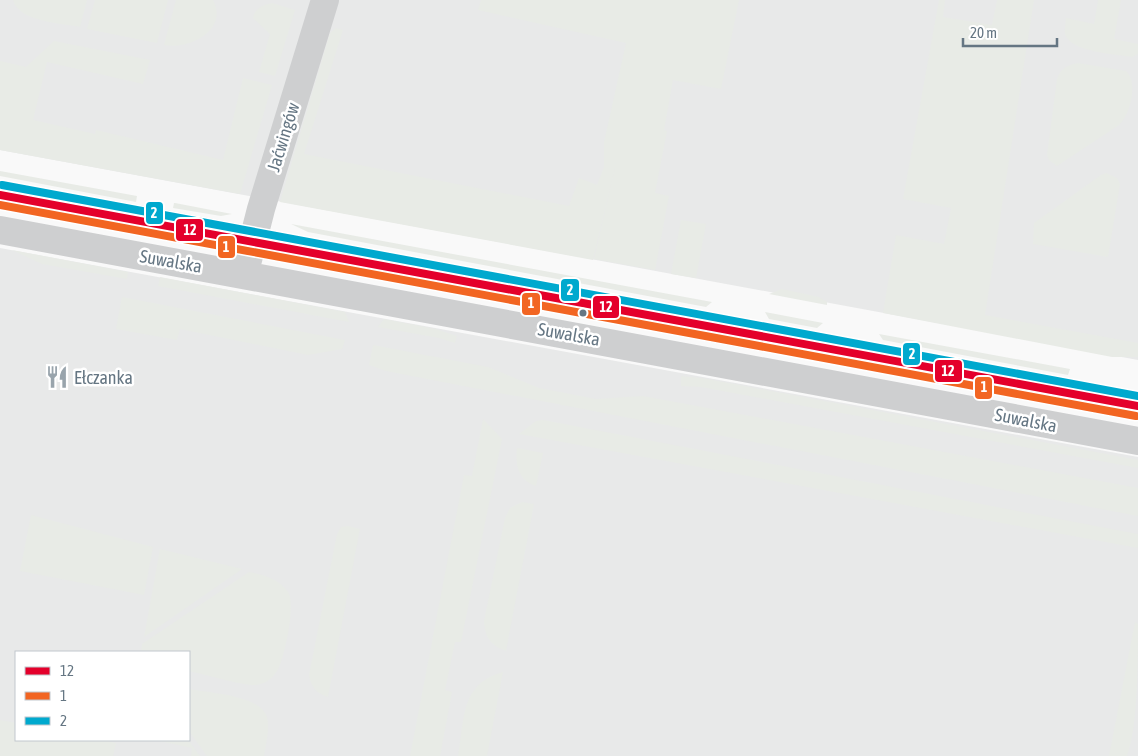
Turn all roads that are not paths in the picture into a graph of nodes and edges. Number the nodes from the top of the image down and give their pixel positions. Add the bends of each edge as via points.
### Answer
1 (325, 0) edge
2 (0, 196) edge
3 (0, 230) edge
4 (252, 242) junction
5 (244, 274) junction
6 (1138, 406) edge
7 (1138, 441) edge

1 - 4 street, Jaćwingów
2 - 4 street, Suwalska
3 - 5 street, Suwalska
4 - 5 street, Jaćwingów
4 - 6 street, Suwalska
5 - 7 street, Suwalska

